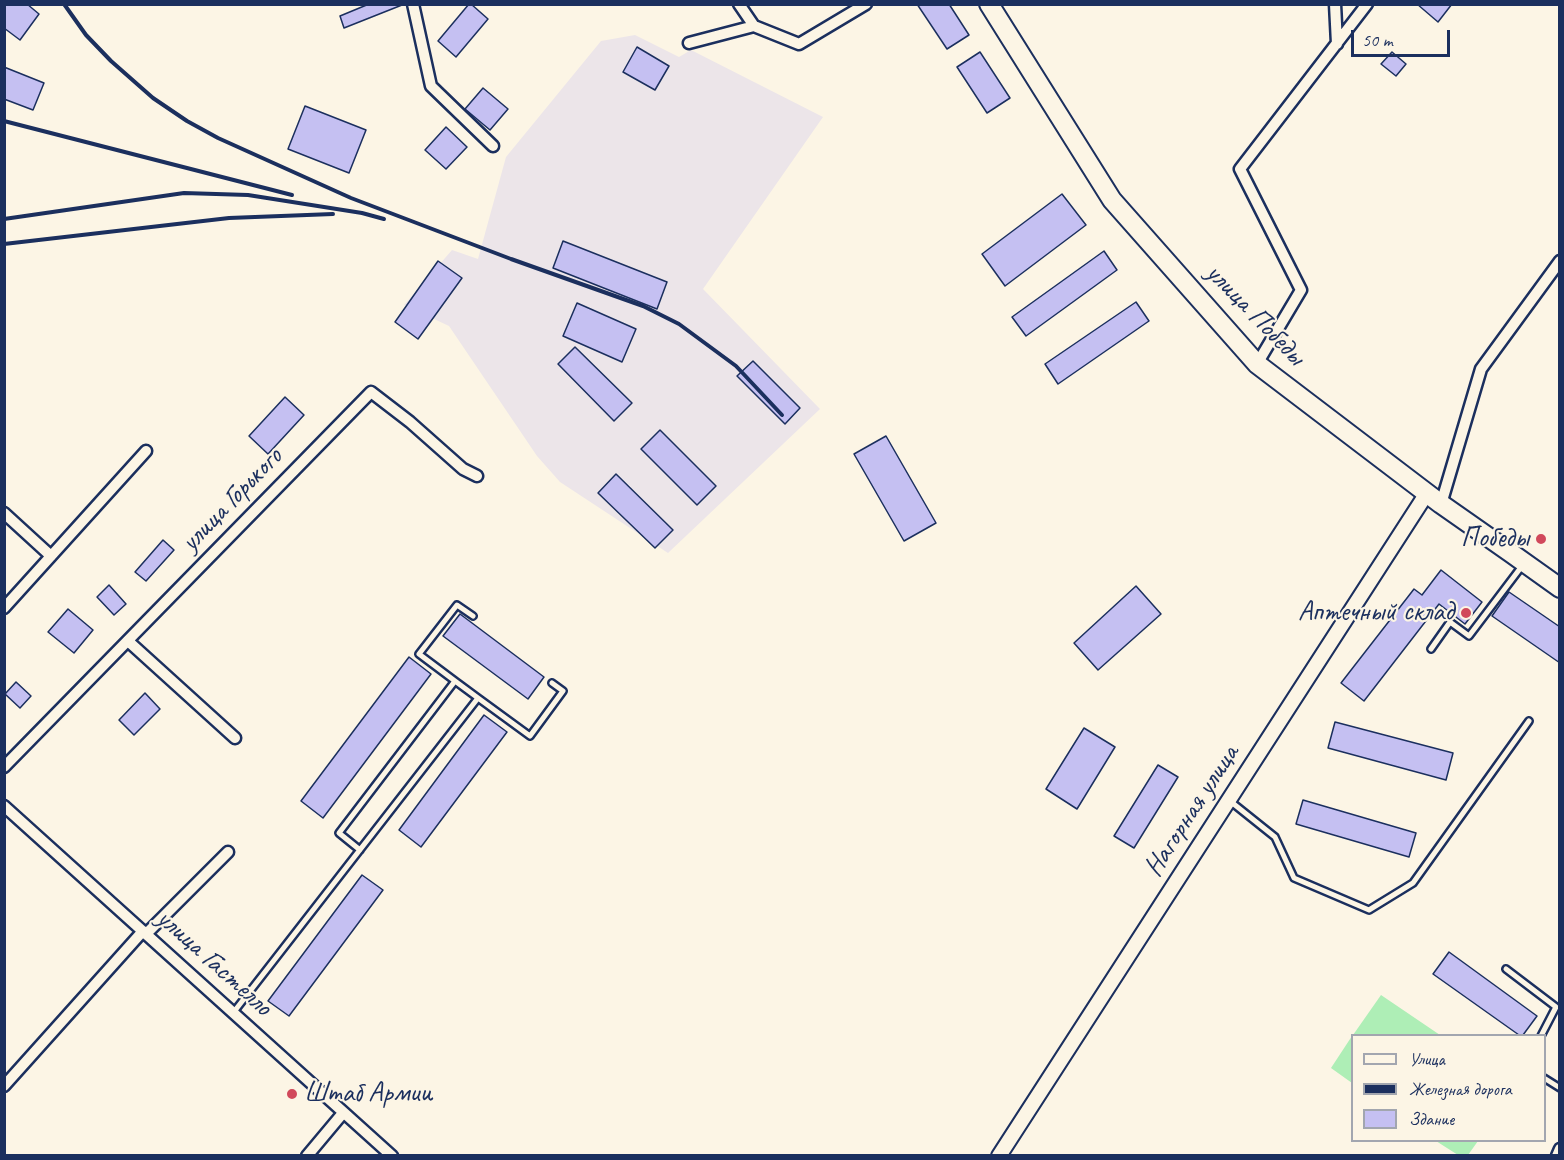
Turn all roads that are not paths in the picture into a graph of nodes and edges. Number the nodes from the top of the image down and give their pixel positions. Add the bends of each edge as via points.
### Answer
1 (413, 4) edge
2 (739, 4) edge
3 (866, 4) edge
4 (989, 4) edge
5 (1335, 4) edge
6 (1367, 4) edge
7 (754, 26) junction
8 (689, 43) dead end
9 (1337, 44) junction
10 (493, 146) dead end
11 (1560, 261) edge
12 (1257, 364) junction
13 (146, 451) dead end
14 (477, 476) dead end
15 (1434, 499) junction
16 (4, 513) edge
17 (51, 556) junction
18 (1525, 562) junction
19 (1560, 588) edge
20 (4, 608) edge
21 (473, 616) dead end
22 (128, 641) junction
23 (1431, 649) dead end
24 (455, 681) junction
25 (552, 683) dead end
26 (478, 698) junction
27 (1529, 721) dead end
28 (235, 738) dead end
29 (4, 767) edge
30 (1229, 800) junction
31 (4, 806) edge
32 (360, 850) junction
33 (228, 852) dead end
34 (144, 933) junction
35 (1506, 969) dead end
36 (233, 1013) junction
37 (1542, 1034) edge
38 (1546, 1079) edge
39 (4, 1086) edge
40 (1560, 1089) edge
41 (344, 1113) junction
42 (1560, 1149) edge
43 (307, 1155) edge
44 (392, 1155) edge
45 (999, 1155) edge
46 (1557, 1155) edge

1 - 10 street via 431,86
2 - 7 street
3 - 7 street via 799,44
4 - 12 main road, улица Победы via 1112,200
5 - 9 street
6 - 9 street
7 - 8 street
9 - 12 street via 1240,169 1301,290
11 - 15 street, Нагорная улица via 1481,369
12 - 15 main road, улица Победы
13 - 17 street
14 - 22 street, улица Горького via 463,469 371,392
15 - 18 main road, улица Победы
15 - 30 street, Нагорная улица
16 - 17 street
17 - 20 street
18 - 19 main road, улица Победы
18 - 23 lane via 1469,636 1450,622
21 - 24 lane via 457,605 419,654
22 - 28 street
22 - 29 street, улица Горького
24 - 26 lane
24 - 32 lane via 339,833
25 - 26 lane via 564,691 530,736
26 - 32 lane
27 - 30 lane via 1413,883 1369,910 1294,879 1275,837
30 - 45 street, Нагорная улица
31 - 34 street, улица Гастелло
32 - 36 lane
33 - 34 street
34 - 36 street, улица Гастелло
34 - 39 street
35 - 37 lane via 1556,1007
36 - 41 street, улица Гастелло
38 - 40 lane
41 - 43 street
41 - 44 street, улица Гастелло
42 - 46 street

